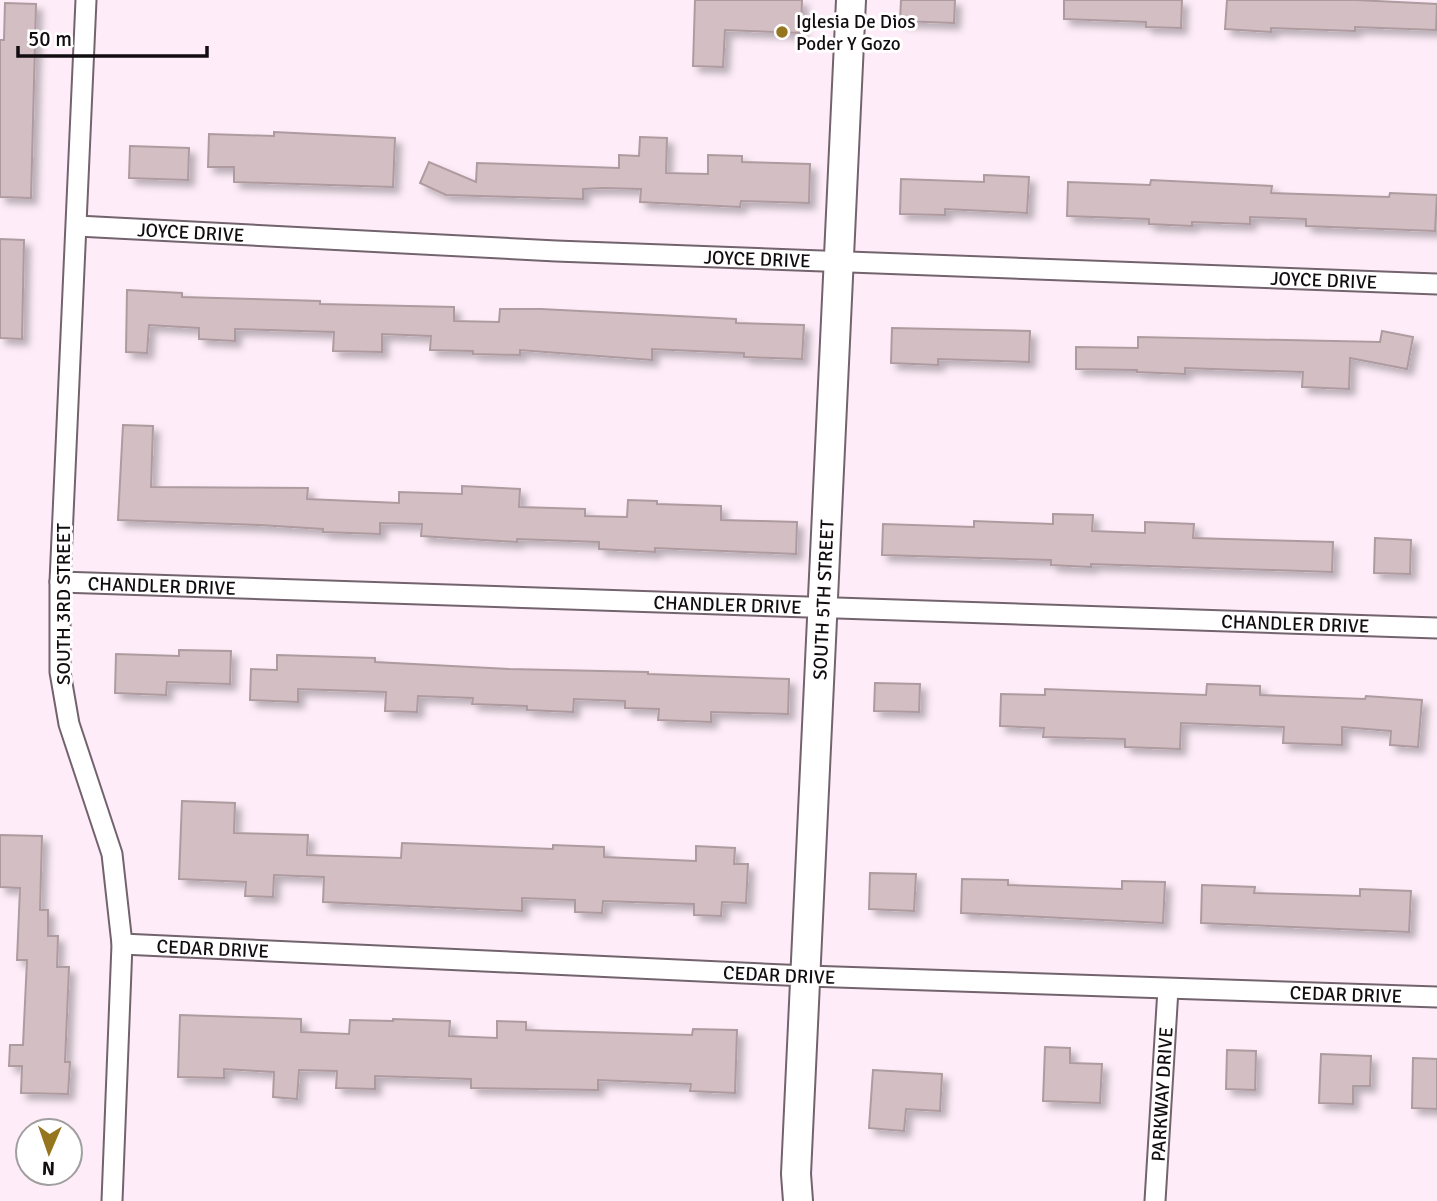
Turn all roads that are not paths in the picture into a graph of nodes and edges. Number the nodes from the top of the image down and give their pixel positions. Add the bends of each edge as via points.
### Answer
1 (86, 0) edge
2 (850, 0) edge
3 (77, 226) junction
4 (838, 262) junction
5 (1437, 285) edge
6 (60, 582) junction
7 (824, 609) junction
8 (1437, 628) edge
9 (122, 944) junction
10 (807, 976) junction
11 (1168, 989) junction
12 (1437, 997) edge
13 (111, 1201) edge
14 (798, 1201) edge
15 (1155, 1201) edge

1 - 3 street, SOUTH 3RD STREET
2 - 4 street, SOUTH 5TH STREET
3 - 4 street, JOYCE DRIVE
3 - 6 street, SOUTH 3RD STREET
4 - 5 street, JOYCE DRIVE
4 - 7 street, SOUTH 5TH STREET
6 - 7 street, CHANDLER DRIVE
6 - 9 street, SOUTH 3RD STREET via 60,672 69,724 112,854
7 - 8 street, CHANDLER DRIVE
7 - 10 street, SOUTH 5TH STREET
9 - 10 street, CEDAR DRIVE
9 - 13 street, SOUTH 3RD STREET
10 - 11 street, CEDAR DRIVE
10 - 14 street, SOUTH 5TH STREET
11 - 12 street, CEDAR DRIVE
11 - 15 street, PARKWAY DRIVE

